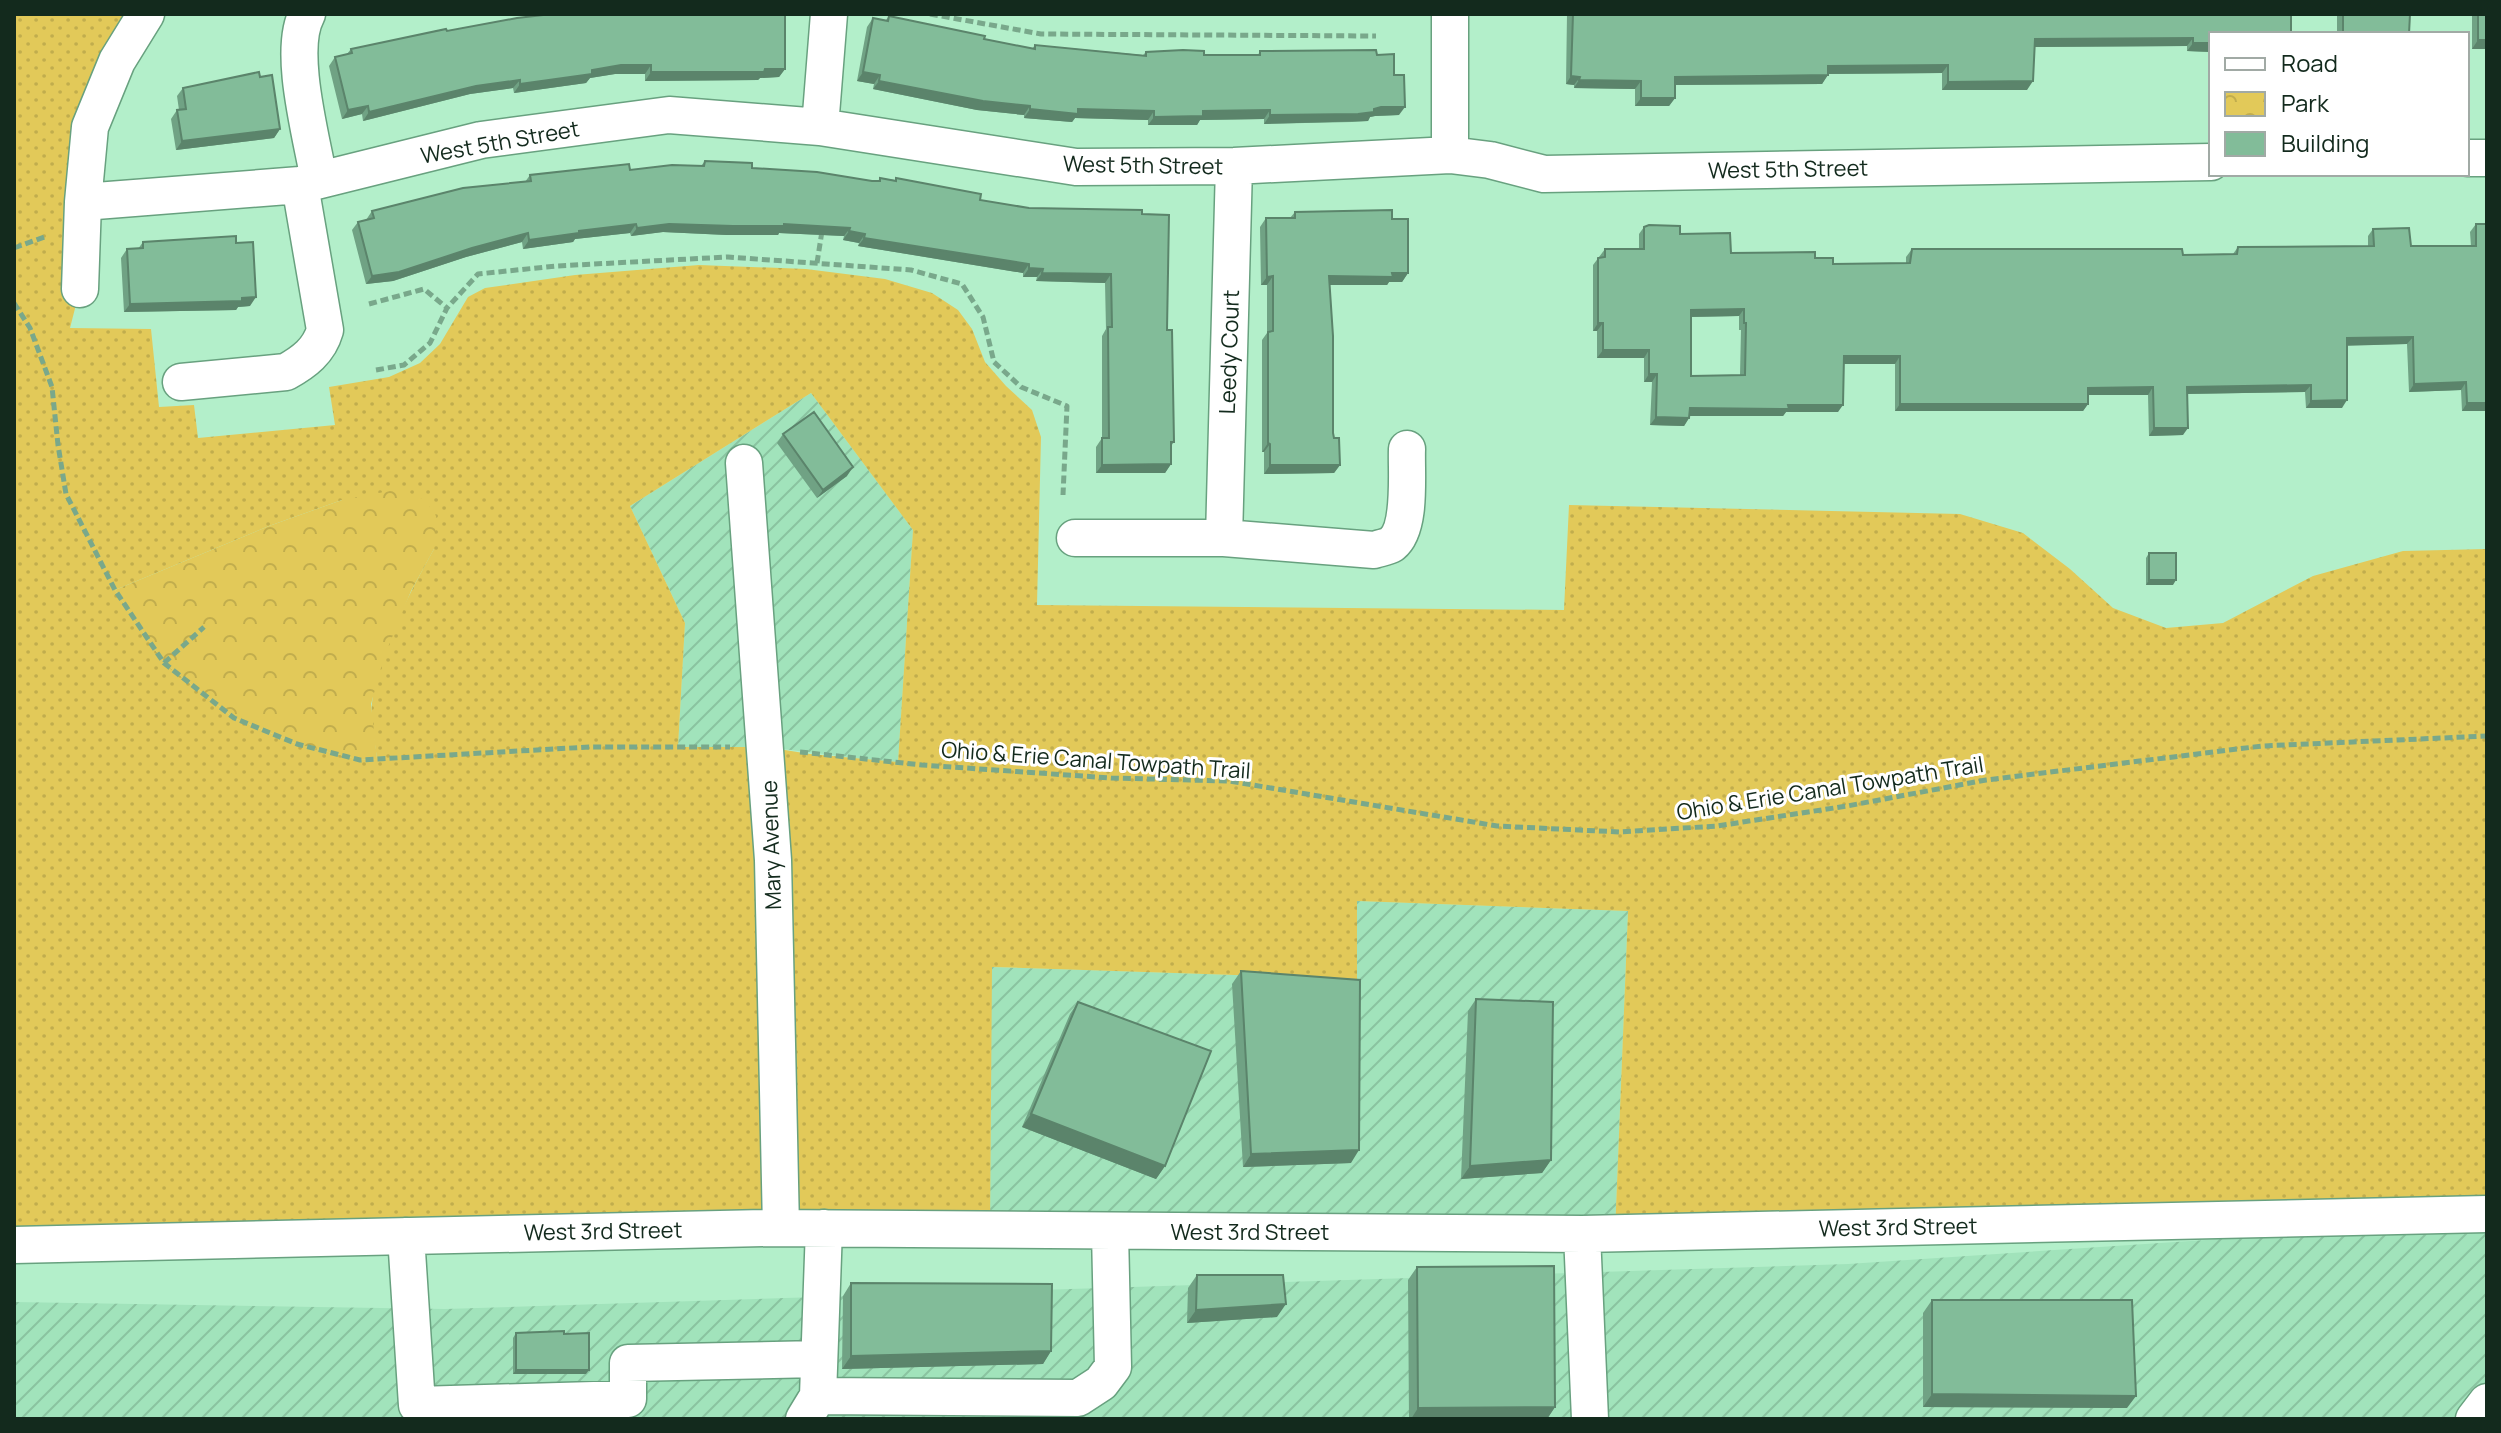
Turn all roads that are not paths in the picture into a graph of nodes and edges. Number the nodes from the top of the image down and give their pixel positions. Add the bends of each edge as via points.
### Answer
1 (146, 14) edge
2 (307, 14) edge
3 (829, 14) edge
4 (1450, 14) edge
5 (820, 127) junction
6 (1450, 155) junction
7 (2209, 162) edge
8 (1234, 166) junction
9 (309, 183) junction
10 (83, 202) junction
11 (80, 289) dead end
12 (181, 382) dead end
13 (1407, 449) dead end
14 (744, 463) dead end
15 (1075, 538) dead end
16 (1224, 538) junction
17 (2487, 1214) edge
18 (781, 1228) junction
19 (824, 1228) junction
20 (1110, 1232) junction
21 (1582, 1234) junction
22 (406, 1236) junction
23 (14, 1245) edge
24 (819, 1359) junction
25 (2487, 1402) edge
26 (811, 1407) edge
27 (1590, 1419) edge
28 (2474, 1419) edge

1 - 10 street via 117,61 90,127
2 - 9 street via 301,24 300,53
3 - 5 street
4 - 6 street
5 - 8 street, West 5th Street via 1076,167
5 - 9 street, West 5th Street via 669,115 481,140
6 - 7 street, West 5th Street via 1544,174
6 - 8 street, West 5th Street
8 - 16 street, Leedy Court
9 - 10 street, West 5th Street
9 - 12 street via 322,342 286,372
10 - 11 street
13 - 16 street via 1405,515 1400,536 1390,546 1374,550
14 - 18 street, Mary Avenue via 773,860
15 - 16 street
17 - 21 street, West 3rd Street
18 - 19 street, West 3rd Street
18 - 22 street, West 3rd Street
19 - 20 street, West 3rd Street
19 - 24 street
20 - 21 street, West 3rd Street
20 - 26 street via 1113,1367 1101,1383 1078,1398
21 - 27 street
22 - 23 street, West 3rd Street
22 - 24 street via 417,1405 628,1399 628,1363
24 - 26 street
25 - 28 street

